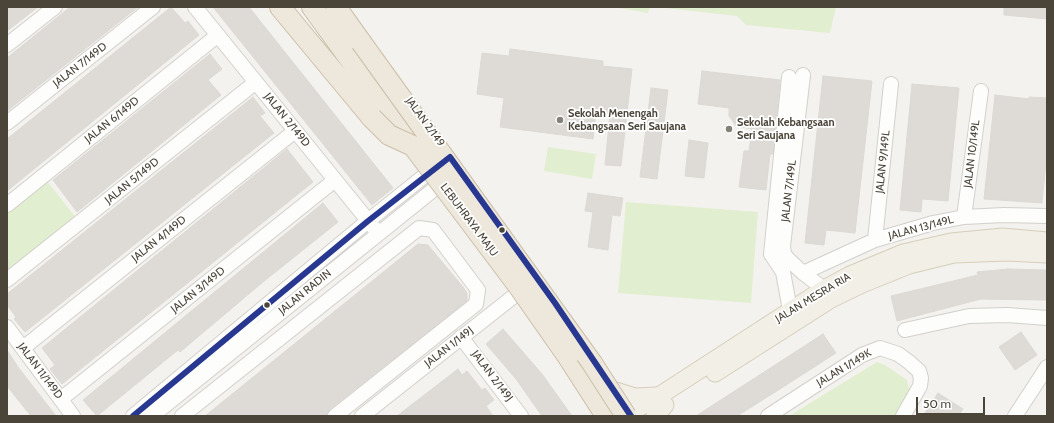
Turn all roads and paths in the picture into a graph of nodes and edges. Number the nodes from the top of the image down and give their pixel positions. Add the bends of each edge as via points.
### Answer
1 (55, 7) edge
2 (153, 7) edge
3 (195, 7) edge
4 (280, 7) edge
5 (308, 7) edge
6 (312, 7) edge
7 (336, 7) edge
8 (341, 7) edge
9 (218, 35) junction
10 (7, 46) edge
11 (803, 75) dead end
12 (789, 77) dead end
13 (256, 82) junction
14 (891, 84) dead end
15 (981, 91) dead end
16 (7, 123) edge
17 (295, 131) junction
18 (413, 146) junction
19 (455, 163) junction
20 (335, 180) junction
21 (431, 180) junction
22 (7, 205) edge
23 (1047, 216) edge
24 (964, 217) junction
25 (368, 220) junction
26 (379, 233) junction
27 (875, 240) junction
28 (1047, 241) edge
29 (1047, 254) edge
30 (779, 266) junction
31 (803, 273) junction
32 (537, 278) junction
33 (7, 280) edge
34 (821, 291) junction
35 (515, 295) junction
36 (793, 316) junction
37 (1047, 318) edge
38 (7, 327) edge
39 (905, 330) dead end
40 (461, 337) junction
41 (23, 348) junction
42 (1047, 367) edge
43 (616, 390) junction
44 (61, 400) junction
45 (660, 406) edge
46 (631, 415) edge
47 (73, 416) edge
48 (133, 416) edge
49 (152, 416) edge
50 (182, 416) edge
51 (335, 416) edge
52 (362, 416) edge
53 (521, 416) edge
54 (598, 416) edge
55 (606, 416) edge
56 (768, 416) edge
57 (903, 416) edge
58 (1015, 416) edge

1 - 10 street
2 - 16 street, JALAN 7/149D
3 - 9 street, JALAN 2/149D
4 - 18 highway, bridge via 372,118 389,135
5 - 21 main road
6 - 18 highway, LEBUHRAYA MAJU
7 - 46 highway, LEBUHRAYA MAJU, bridge
8 - 19 main road, JALAN 2/149
9 - 13 street, JALAN 2/149D
9 - 22 street, JALAN 6/149D
11 - 31 street, JALAN 7/149L via 783,246 784,254
12 - 30 street via 771,245 771,254
13 - 17 street, JALAN 2/149D
13 - 33 street, JALAN 5/149D
14 - 27 street, JALAN 9/149L
15 - 24 street, JALAN 10/149L
17 - 20 street, JALAN 2/149D
17 - 41 street, JALAN 4/149D
18 - 55 highway, LEBUHRAYA MAJU, bridge via 519,287
19 - 21 street, JALAN RADIN
19 - 32 main road, JALAN 2/149
20 - 25 street, JALAN 2/149D
20 - 44 street, JALAN 3/149D
21 - 25 street, JALAN RADIN
21 - 26 street, JALAN RADIN
21 - 35 main road
23 - 24 street, JALAN 13/149L
24 - 27 street, JALAN 13/149L via 920,226
25 - 26 street, JALAN 2/149D
25 - 48 street, JALAN RADIN
26 - 49 street, JALAN RADIN
27 - 31 street, JALAN 13/149L
28 - 34 main road, JALAN MESRA RIA via 1003,237 951,242 903,253 850,275
29 - 36 main road, JALAN MESRA RIA via 954,254 909,265
30 - 34 street via 808,288
30 - 36 street via 785,277
31 - 34 street, JALAN 7/149L
32 - 35 street, JALAN 1/149J
32 - 43 main road, JALAN 2/149
34 - 36 main road, JALAN MESRA RIA
35 - 40 street, JALAN 1/149J
35 - 54 main road via 580,386
36 - 45 main road, JALAN MESRA RIA
37 - 39 street via 969,316
38 - 41 street, JALAN 11/149D
40 - 52 street, JALAN 1/149J
40 - 53 street, JALAN 2/149J
41 - 44 street, JALAN 11/149D
42 - 58 street
43 - 45 main road
43 - 46 main road, JALAN 2/149
44 - 47 street, JALAN 11/149D
45 - 46 main road, JALAN MESRA RIA
50 - 51 street via 408,236 419,228 433,230 478,290 476,304
56 - 57 street, JALAN 1/149K via 862,354 880,348 898,354 919,371 920,386

